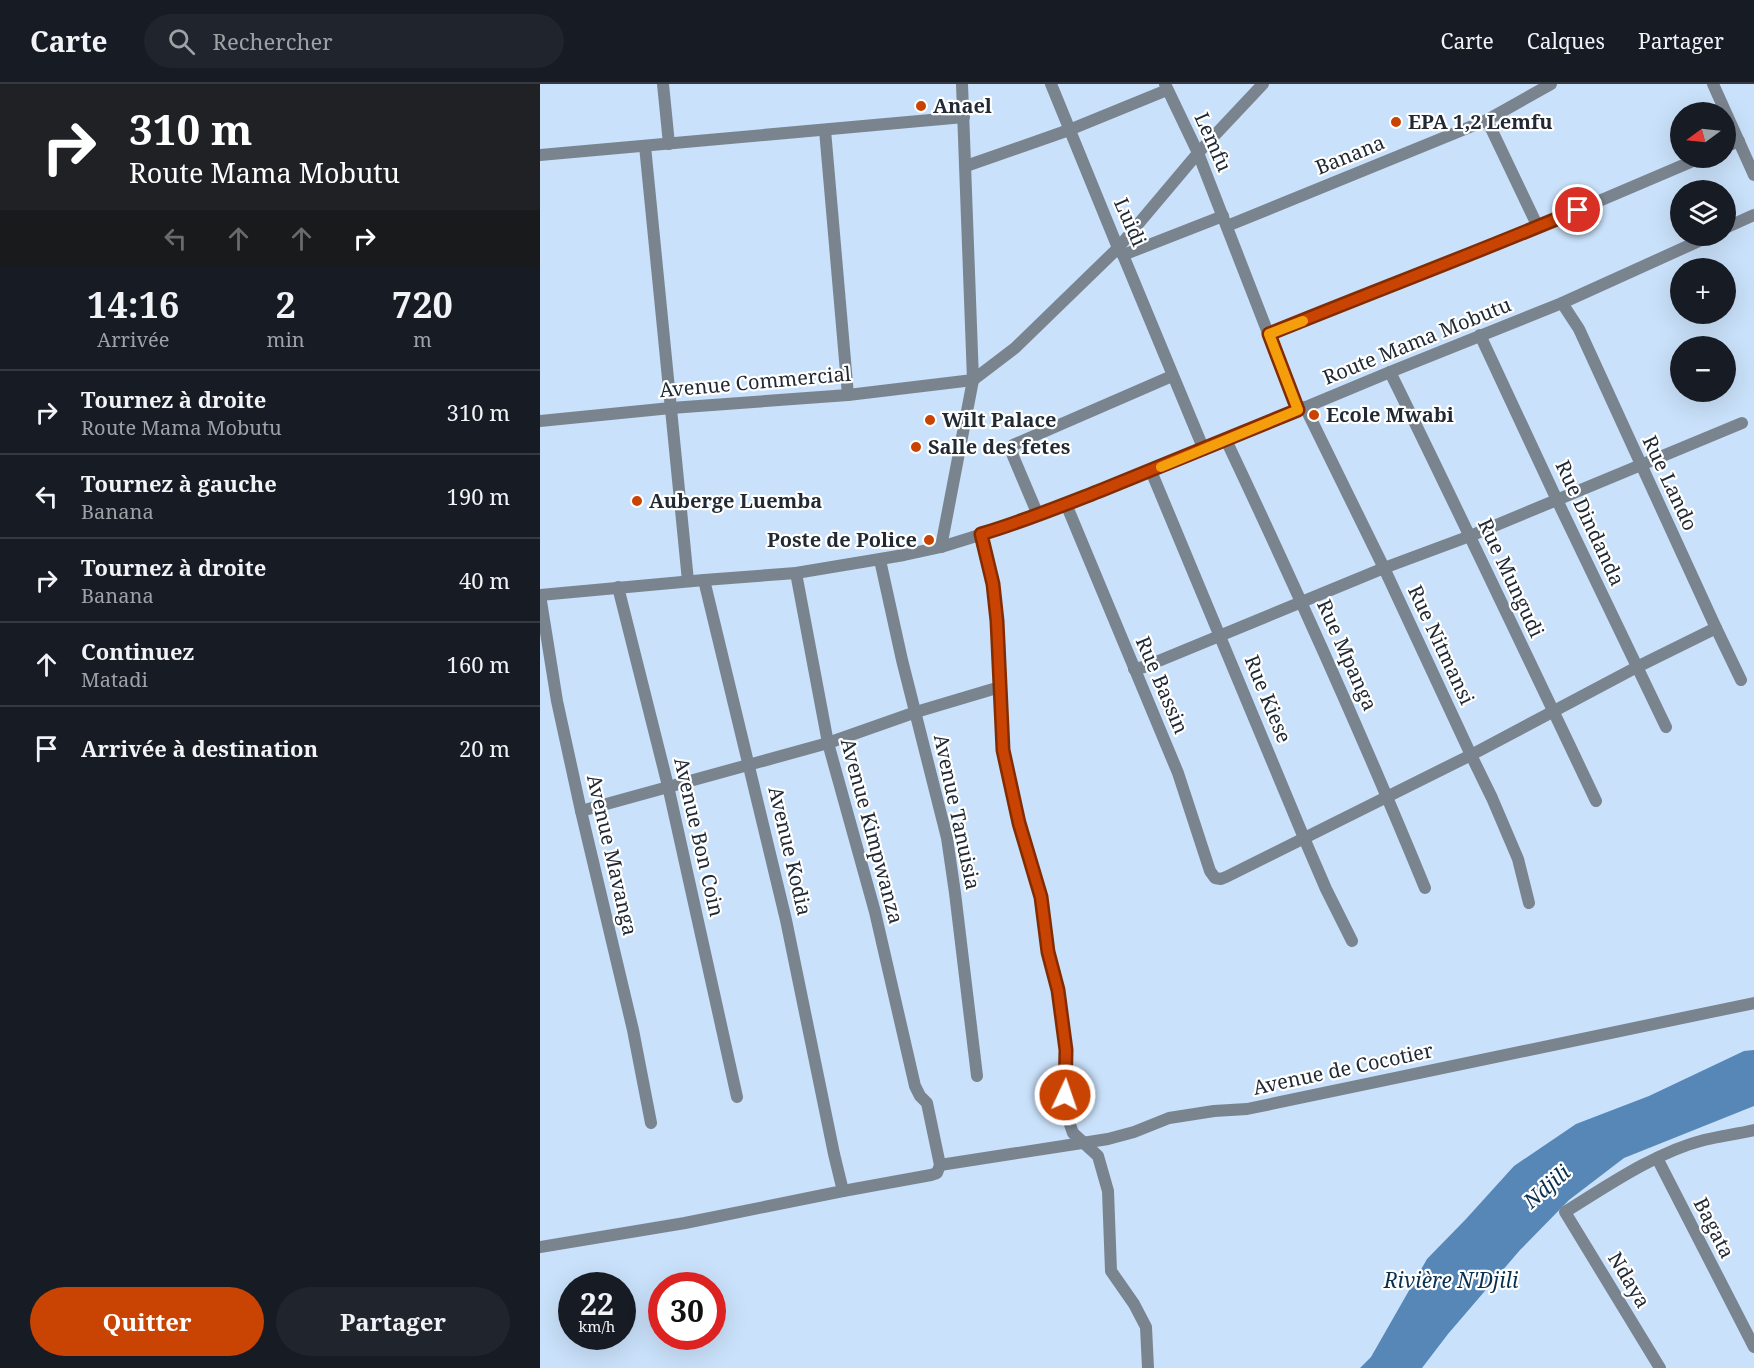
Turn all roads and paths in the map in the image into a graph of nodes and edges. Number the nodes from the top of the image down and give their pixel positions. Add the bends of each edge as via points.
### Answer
1 (663, 84) edge
2 (962, 84) edge
3 (1051, 84) edge
4 (1263, 84) edge
5 (1551, 84) edge
6 (1713, 84) edge
7 (1166, 87) edge
8 (964, 117) junction
9 (1487, 120) junction
10 (825, 130) junction
11 (1069, 130) junction
12 (1739, 141) junction
13 (1736, 142) edge
14 (669, 144) junction
15 (645, 146) junction
16 (1198, 153) junction
17 (540, 155) edge
18 (966, 166) junction
19 (1677, 168) edge
20 (1754, 175) edge
21 (1754, 215) edge
22 (1225, 221) junction
23 (1736, 223) edge
24 (1538, 227) junction
25 (1688, 246) edge
26 (1121, 251) junction
27 (1563, 303) junction
28 (1269, 334) junction
29 (1480, 335) junction
30 (1390, 372) junction
31 (1172, 376) junction
32 (973, 380) junction
33 (849, 395) junction
34 (671, 408) junction
35 (1301, 409) junction
36 (540, 421) edge
37 (1742, 423) dead end
38 (1226, 440) junction
39 (1204, 450) junction
40 (1640, 464) junction
41 (1151, 471) junction
42 (1557, 500) junction
43 (1066, 504) junction
44 (1038, 515) junction
45 (981, 534) junction
46 (1470, 536) junction
47 (941, 547) junction
48 (880, 560) junction
49 (1384, 568) junction
50 (796, 573) junction
51 (704, 580) junction
52 (688, 581) junction
53 (618, 587) junction
54 (540, 595) edge
55 (1302, 601) junction
56 (1716, 628) junction
57 (1220, 634) junction
58 (1637, 667) junction
59 (1134, 669) junction
60 (1741, 680) dead end
61 (1000, 687) junction
62 (916, 712) junction
63 (1552, 712) junction
64 (1666, 727) dead end
65 (828, 743) junction
66 (1471, 755) junction
67 (749, 764) junction
68 (668, 786) junction
69 (1387, 796) junction
70 (1596, 801) dead end
71 (581, 811) junction
72 (1304, 838) junction
73 (1425, 888) dead end
74 (1529, 903) dead end
75 (1352, 941) dead end
76 (1754, 1003) edge
77 (977, 1076) dead end
78 (737, 1096) dead end
79 (651, 1123) dead end
80 (1754, 1130) edge
81 (1083, 1142) junction
82 (1656, 1158) junction
83 (940, 1165) junction
84 (843, 1191) junction
85 (540, 1247) edge
86 (1754, 1347) edge
87 (1148, 1368) edge
88 (1660, 1368) edge

1 - 14 street
2 - 8 street
3 - 11 street, Luidi
4 - 16 street
5 - 9 street, Banana
6 - 12 street
7 - 11 street
7 - 16 street, Lemfu
8 - 10 street
8 - 18 street
9 - 22 street, Banana
9 - 24 street
10 - 14 street
10 - 33 street
11 - 18 street
11 - 26 street, Luidi
12 - 13 street
12 - 20 street
14 - 15 street
15 - 17 street
15 - 34 street
16 - 22 street, Lemfu
16 - 26 street
18 - 32 street
19 - 24 street
21 - 23 street
22 - 26 street, Banana
22 - 28 street
24 - 28 street
25 - 27 street, Route Mama Mobutu
26 - 31 street, Luidi
26 - 32 street via 1015,348
27 - 29 street, Route Mama Mobutu
27 - 40 street, Rue Lando
28 - 35 street
29 - 30 street, Route Mama Mobutu
29 - 42 street, Rue Dindanda
30 - 35 street, Route Mama Mobutu
30 - 46 street, Rue Mungudi
31 - 39 street, Luidi
31 - 44 street via 1013,445 1013,456
32 - 33 street, Avenue Commercial
32 - 47 street
33 - 34 street, Avenue Commercial
34 - 36 street, Avenue Commercial
34 - 52 street
35 - 38 street, Route Mama Mobutu
35 - 49 street, Rue Nitmansi
37 - 40 street
38 - 39 street, Route Mama Mobutu
38 - 55 street, Rue Mpanga
39 - 41 street, Route Mama Mobutu
40 - 42 street
40 - 56 street, Rue Lando
41 - 43 street, Route Mama Mobutu
41 - 57 street, Rue Kiese
42 - 46 street
42 - 58 street, Rue Dindanda
43 - 44 street, Route Mama Mobutu
43 - 59 street, Rue Bassin
44 - 45 street, Route Mama Mobutu
45 - 47 street, Route Mama Mobutu
45 - 61 street via 993,584
46 - 49 street
46 - 63 street, Rue Mungudi
47 - 48 street, Route Mama Mobutu
48 - 50 street, Route Mama Mobutu
48 - 62 street, Avenue Tanuisia
49 - 55 street
49 - 66 street, Rue Nitmansi
50 - 51 street, Route Mama Mobutu
50 - 65 street, Avenue Kimpwanza
51 - 52 street, Route Mama Mobutu
51 - 67 street, Avenue Kodia
52 - 53 street, Route Mama Mobutu
53 - 54 street, Route Mama Mobutu
53 - 68 street, Avenue Bon Coin
54 - 71 street, Avenue Mavanga via 557,701
55 - 57 street
55 - 69 street, Rue Mpanga
56 - 58 street
56 - 60 street, Rue Lando
57 - 59 street
57 - 72 street, Rue Kiese
58 - 63 street
58 - 64 street, Rue Dindanda
59 - 72 street, Rue Bassin via 1178,773 1215,878 1221,879
61 - 62 street
61 - 81 street via 1003,750 1041,897 1048,952 1058,990 1066,1050 1067,1116 1073,1133
62 - 65 street
62 - 77 street, Avenue Tanuisia via 947,838
63 - 66 street
63 - 70 street, Rue Mungudi
65 - 67 street
65 - 83 street, Avenue Kimpwanza via 875,912 915,1086 927,1103
66 - 69 street
66 - 74 street, Rue Nitmansi via 1518,859
67 - 68 street
67 - 84 street, Avenue Kodia
68 - 71 street
68 - 78 street, Avenue Bon Coin
69 - 72 street
69 - 73 street, Rue Mpanga
71 - 79 street, Avenue Mavanga
72 - 75 street, Rue Kiese
76 - 81 street, Avenue de Cocotier via 1247,1109 1169,1118 1134,1132
80 - 82 street via 1703,1140
81 - 83 street, Avenue de Cocotier
81 - 87 street via 1098,1156 1108,1191 1111,1271 1146,1327
82 - 86 street, Bagata
82 - 88 street, Ndaya via 1565,1212
83 - 84 street, Avenue de Cocotier via 937,1173 931,1175
84 - 85 street, Avenue de Cocotier via 685,1224

